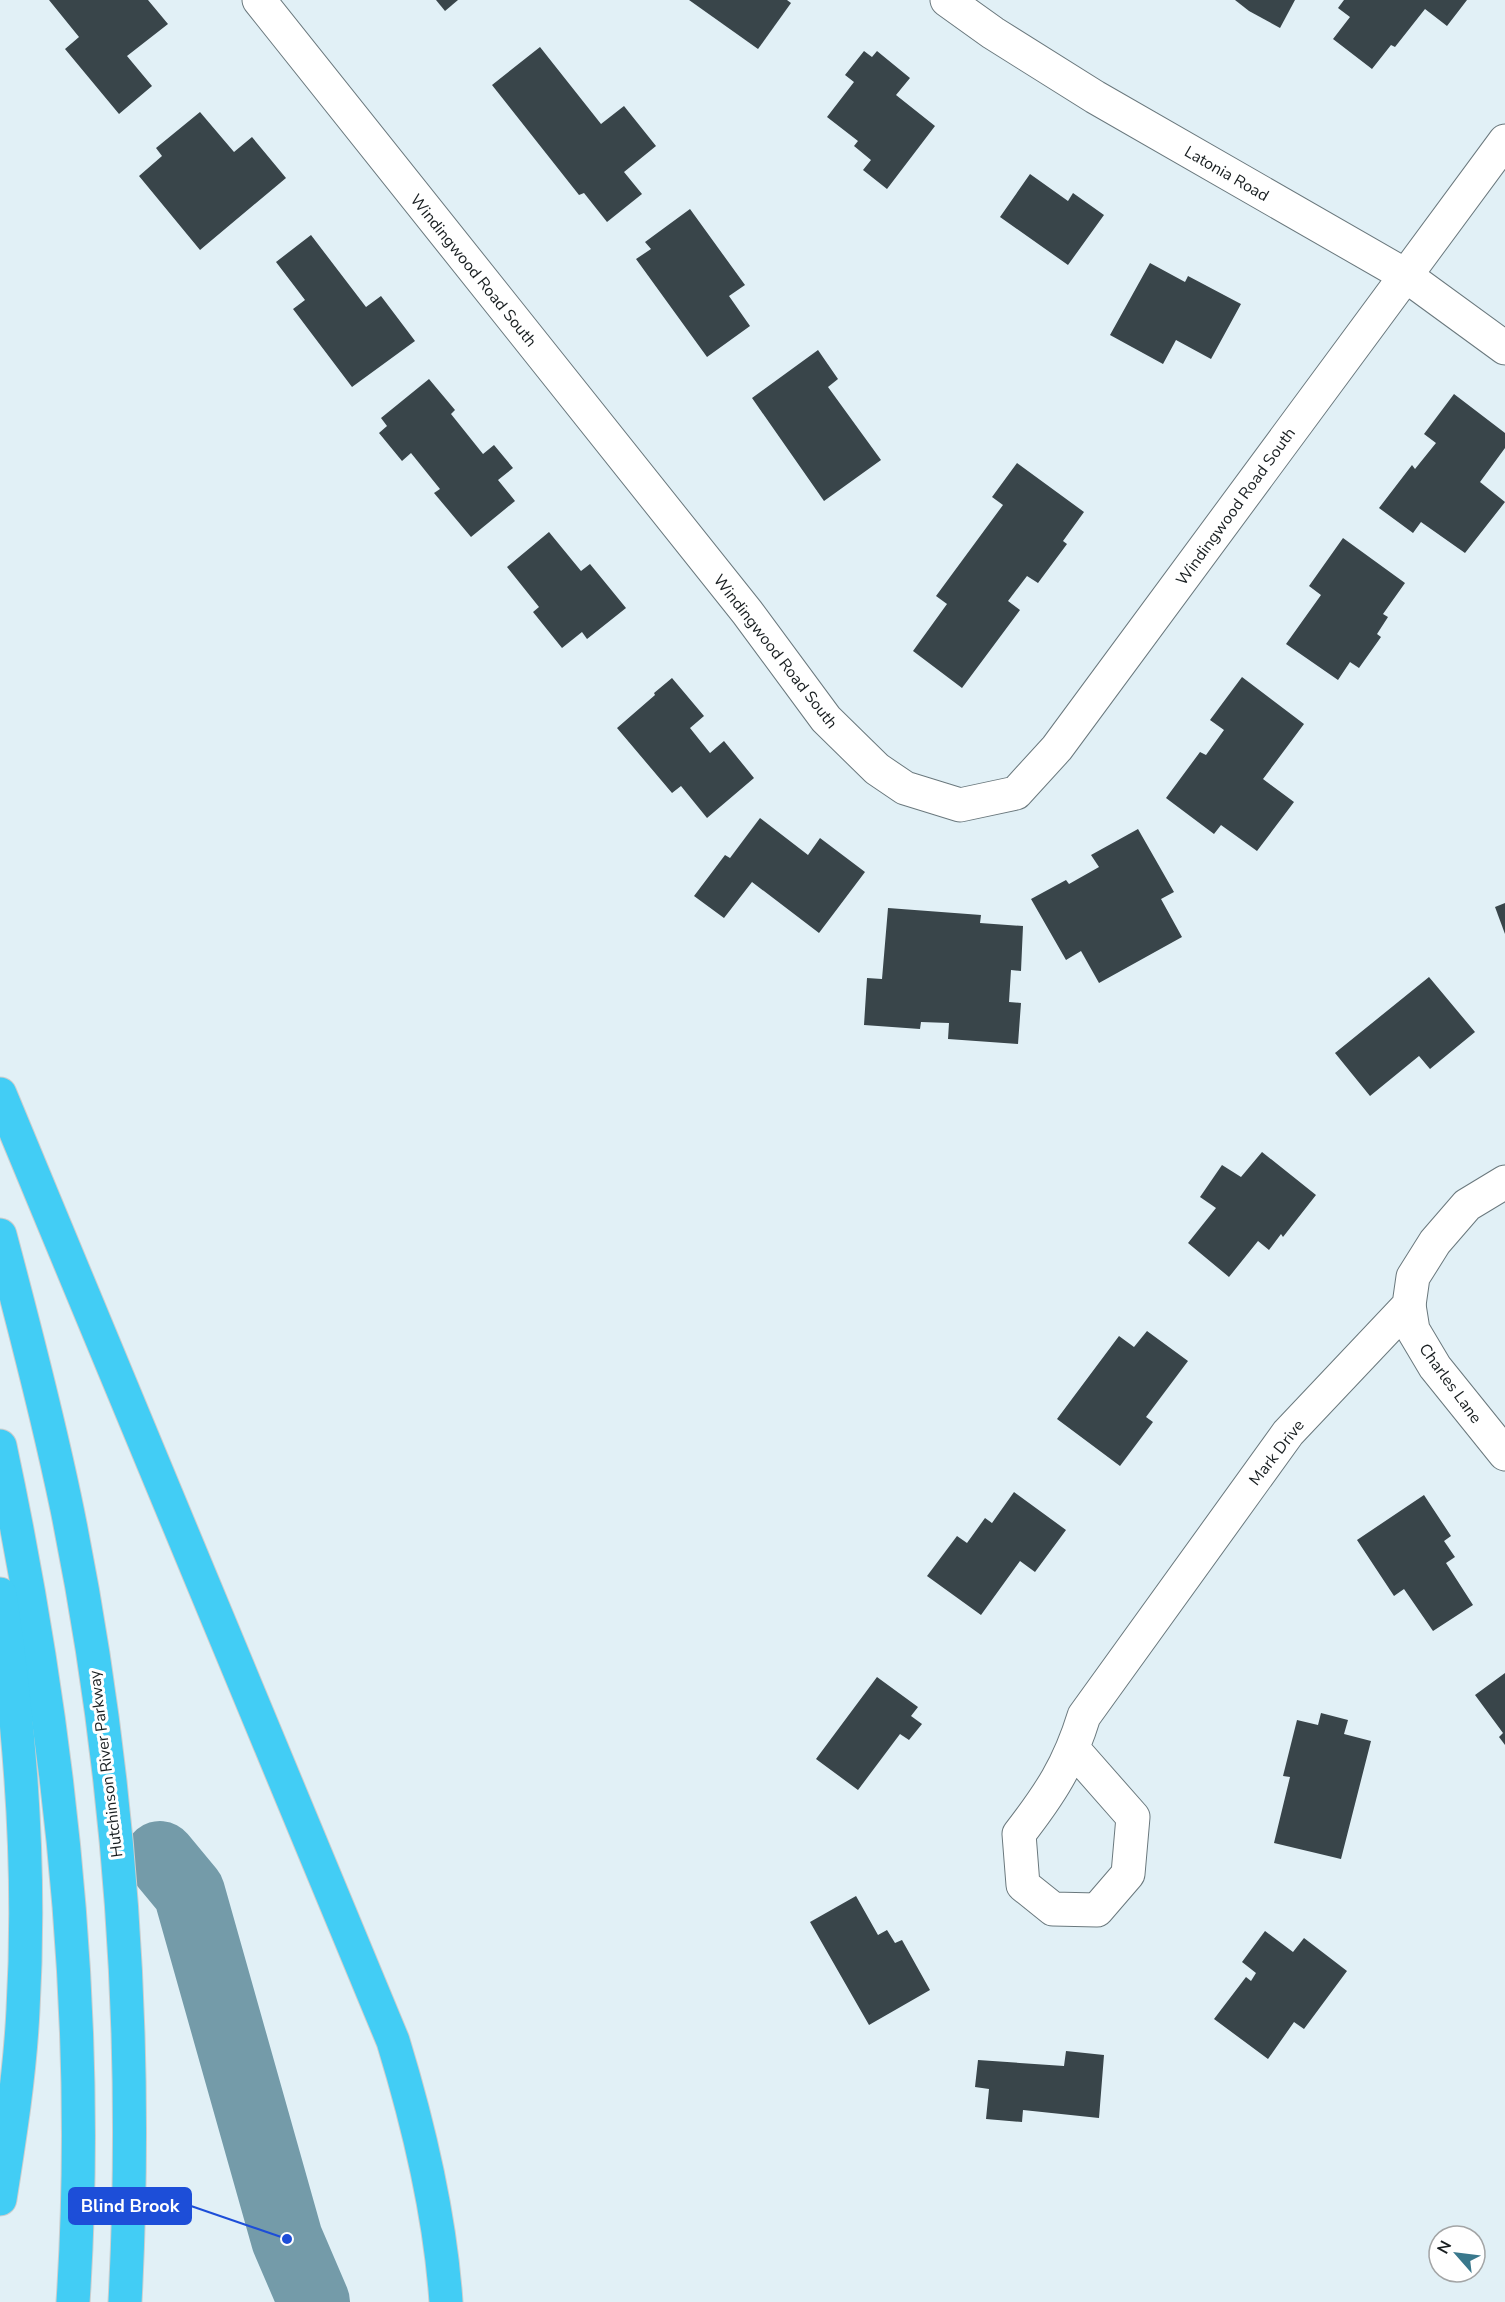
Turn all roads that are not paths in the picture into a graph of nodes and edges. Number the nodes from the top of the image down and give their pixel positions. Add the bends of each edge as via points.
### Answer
1 (259, 0) edge
2 (947, 0) edge
3 (1505, 141) edge
4 (1405, 275) junction
5 (1505, 348) edge
6 (0, 1094) edge
7 (1505, 1182) edge
8 (0, 1235) edge
9 (1409, 1305) junction
10 (0, 1446) edge
11 (1505, 1454) edge
12 (0, 1594) edge
13 (1074, 1750) junction
14 (0, 2199) edge
15 (73, 2302) edge
16 (125, 2302) edge
17 (446, 2302) edge

1 - 4 street, Windingwood Road South via 747,612 826,719 877,769 905,788 960,805 1016,793 1057,748
2 - 4 street, Latonia Road via 1095,97
3 - 4 street, Windingwood Road South
4 - 5 street, Latonia Road
6 - 17 highway via 393,2041 420,2135 439,2236
7 - 9 street via 1467,1205 1435,1242 1413,1277
8 - 16 highway, Hutchinson River Parkway via 67,1510 102,1724 119,1884 127,2022 130,2164
9 - 11 street, Charles Lane via 1413,1330 1435,1367
9 - 13 street, Mark Drive via 1288,1433 1084,1716
10 - 15 highway via 32,1608 54,1752 72,1948 78,2114
12 - 14 highway via 14,1696 25,1852 23,2012
13 - 13 street, Mark Drive via 1133,1817 1128,1874 1097,1910 1053,1909 1023,1885 1020,1834 1048,1796

